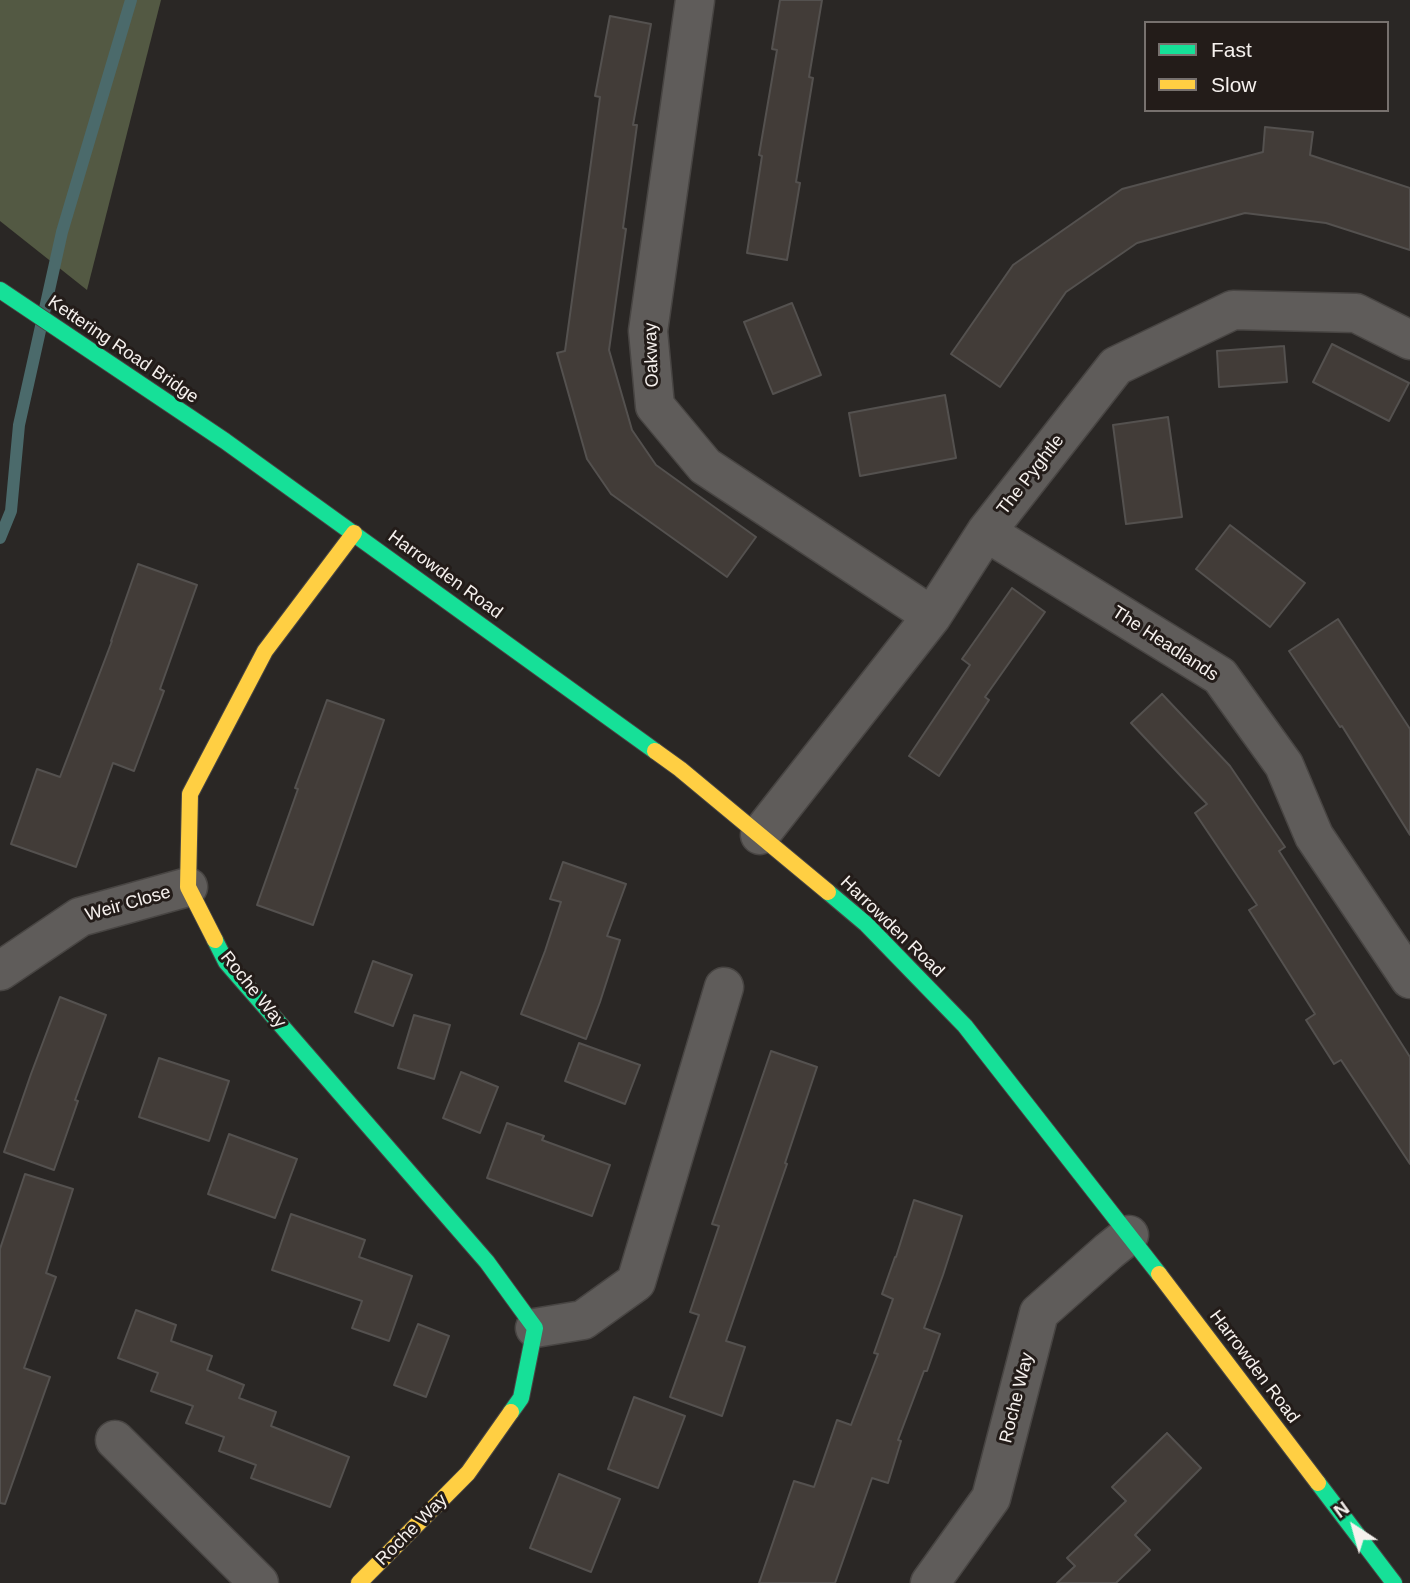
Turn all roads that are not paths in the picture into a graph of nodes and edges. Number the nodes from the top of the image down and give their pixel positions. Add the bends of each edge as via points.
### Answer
1 (695, 0) edge
2 (0, 290) edge
3 (1410, 340) edge
4 (225, 441) joint
5 (986, 532) junction
6 (354, 533) junction
7 (932, 616) junction
8 (760, 835) junction
9 (188, 887) junction
10 (0, 971) edge
11 (1410, 979) edge
12 (724, 987) dead end
13 (1129, 1235) junction
14 (535, 1328) junction
15 (115, 1440) dead end
16 (259, 1583) edge
17 (359, 1583) edge
18 (930, 1583) edge
19 (1394, 1583) edge

1 - 7 street, Oakway via 648,331 655,406 705,466
2 - 4 main road, Kettering Road Bridge
3 - 5 street, The Pyghtle via 1356,313 1233,310 1116,366
4 - 6 main road, Harrowden Road
5 - 7 street, The Pyghtle
5 - 11 street, The Headlands via 1220,676 1284,765 1314,836
6 - 8 main road, Harrowden Road via 680,769
6 - 9 main road, Roche Way via 265,651 190,794
7 - 8 street, The Pyghtle
8 - 13 main road, Harrowden Road via 866,925 965,1026
9 - 10 street, Weir Close via 80,917
9 - 14 main road, Roche Way via 226,962 487,1262
12 - 14 street via 636,1282 583,1320
13 - 18 street, Roche Way via 1039,1314 991,1498
13 - 19 main road, Harrowden Road
14 - 17 main road, Roche Way via 521,1398 468,1473
15 - 16 street

